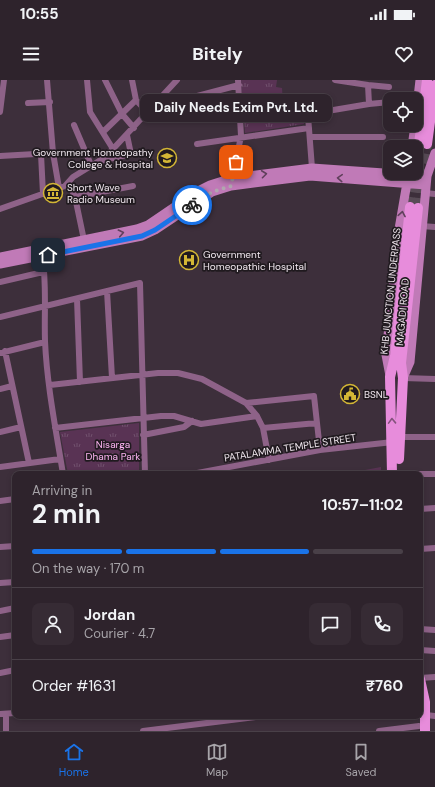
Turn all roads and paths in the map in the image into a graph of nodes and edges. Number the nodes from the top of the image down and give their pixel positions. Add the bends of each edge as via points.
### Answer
1 (4, 80) edge
2 (47, 80) edge
3 (87, 80) edge
4 (105, 80) edge
5 (132, 80) edge
6 (177, 80) edge
7 (335, 80) edge
8 (420, 80) edge
9 (427, 80) edge
10 (238, 83) edge
11 (368, 85) junction
12 (435, 85) edge
13 (389, 87) dead end
14 (418, 92) edge
15 (136, 100) junction
16 (50, 102) junction
17 (28, 103) dead end
18 (157, 103) junction
19 (383, 103) edge
20 (369, 104) junction
21 (0, 112) edge
22 (147, 112) junction
23 (122, 114) junction
24 (308, 116) junction
25 (286, 118) dead end
26 (74, 125) dead end
27 (134, 128) junction
28 (309, 128) junction
29 (103, 132) junction
30 (127, 134) junction
31 (241, 136) junction
32 (310, 137) junction
33 (383, 137) dead end
34 (421, 140) tunnel mouth
35 (421, 140) tunnel mouth
36 (197, 144) dead end
37 (113, 149) junction
38 (54, 153) junction
39 (435, 153) edge
40 (41, 154) junction
41 (0, 156) edge
42 (435, 157) edge
43 (99, 161) junction
44 (91, 166) junction
45 (312, 168) junction
46 (383, 175) edge
47 (383, 177) edge
48 (407, 180) edge
49 (415, 180) edge
50 (232, 182) junction
51 (426, 185) junction
52 (133, 186) dead end
53 (62, 187) junction
54 (43, 194) junction
55 (435, 194) edge
56 (75, 197) junction
57 (0, 209) edge
58 (421, 226) junction
59 (435, 227) edge
60 (84, 240) junction
61 (42, 252) junction
62 (0, 256) edge
63 (0, 264) edge
64 (43, 272) junction
65 (0, 282) edge
66 (107, 291) junction
67 (77, 298) junction
68 (45, 306) junction
69 (0, 317) edge
70 (45, 342) junction
71 (3, 352) edge
72 (142, 375) junction
73 (390, 377) junction
74 (112, 378) junction
75 (403, 378) junction
76 (435, 379) edge
77 (80, 382) junction
78 (50, 385) junction
79 (12, 386) junction
80 (0, 389) edge
81 (246, 403) junction
82 (257, 416) junction
83 (143, 419) junction
84 (192, 421) junction
85 (317, 423) junction
86 (21, 427) junction
87 (55, 428) junction
88 (263, 428) junction
89 (0, 432) edge
90 (144, 435) junction
91 (435, 437) edge
92 (396, 439) junction
93 (320, 450) junction
94 (60, 458) junction
95 (269, 460) junction
96 (29, 463) junction
97 (0, 467) edge
98 (62, 471) edge
99 (144, 471) edge
100 (208, 471) edge
101 (392, 471) edge
102 (398, 471) edge
103 (423, 474) edge
104 (435, 474) edge
105 (12, 499) edge
106 (0, 501) edge
107 (435, 508) edge
108 (423, 509) edge
109 (12, 546) edge
110 (0, 548) edge
111 (435, 548) edge
112 (423, 549) edge
113 (12, 582) edge
114 (0, 583) edge
115 (12, 609) edge
116 (0, 611) edge
117 (423, 629) edge
118 (435, 630) edge
119 (12, 635) edge
120 (0, 637) edge
121 (423, 650) edge
122 (435, 651) edge
123 (12, 671) edge
124 (0, 673) edge
125 (435, 677) edge
126 (423, 678) edge
127 (423, 712) edge
128 (3, 714) edge
129 (230, 719) edge
130 (424, 723) edge
131 (6, 731) edge
132 (143, 731) edge
133 (379, 731) edge

1 - 21 street
2 - 16 street
3 - 29 street via 90,112
4 - 23 street
5 - 15 street
6 - 18 street
7 - 11 street
8 - 14 main road
9 - 34 main road
10 - 18 street via 167,104
10 - 31 street
11 - 13 street
11 - 20 street
12 - 35 main road
15 - 22 street
15 - 23 street
16 - 17 street
16 - 38 street
18 - 22 street
19 - 20 street
20 - 24 street
22 - 27 street
23 - 27 street
23 - 29 street
24 - 25 street
24 - 28 street
26 - 44 street
27 - 30 street
28 - 31 street
28 - 32 street
29 - 37 street
30 - 37 street
30 - 43 street via 131,154
31 - 36 street
31 - 50 street
32 - 33 street
32 - 45 street
37 - 43 street
38 - 40 street
38 - 53 street
39 - 42 main road, MAGADI ROAD
40 - 41 street
40 - 54 street
42 - 51 main road, MAGADI ROAD
43 - 44 street
44 - 53 street
45 - 46 main road
50 -> 45 main road
47 -> 50 main road via 310,176
73 -> 48 main road, MAGADI ROAD via 386,355 399,229
49 - 51 main road
60 -> 50 main road via 148,225 198,191 210,185
50 - 61 main road via 142,236
51 - 55 street
51 - 58 main road, MAGADI ROAD
52 - 56 street
53 - 54 street
53 - 56 street via 71,188
54 - 57 street
56 - 60 street
58 - 59 street
58 - 75 main road, MAGADI ROAD via 410,362
60 - 61 main road
61 - 62 main road
61 - 63 main road
61 - 64 street
64 - 65 street
64 - 68 street
66 - 67 street
66 - 72 street via 140,284
66 - 74 street
67 - 68 street
67 - 77 street
68 - 69 street
68 - 70 street
70 - 71 street
70 - 78 street
71 - 79 street
72 - 74 street
72 - 81 street via 178,372 202,379
72 - 83 street
73 - 75 main road, KHB JUNCTION UNDERPASS via 414,208 401,363
92 -> 73 main road, MAGADI ROAD
74 - 77 street
75 - 76 street
75 - 92 main road, MAGADI ROAD
77 - 78 street
78 - 87 street
79 - 80 street
79 - 86 street
81 - 82 street
81 - 85 street via 314,396
82 - 84 street via 208,424
82 - 88 street
83 - 84 street via 174,416
83 - 87 street
83 - 90 street
84 - 90 street via 184,427
85 - 88 street
85 - 93 street
86 - 89 street
86 - 96 street
87 - 94 street
88 - 95 street
90 - 99 street
91 - 92 street, PATALAMMA TEMPLE STREET
92 - 93 street, PATALAMMA TEMPLE STREET
92 - 101 main road, MAGADI ROAD
92 - 102 main road, MAGADI ROAD
93 - 95 street, PATALAMMA TEMPLE STREET
94 - 96 street
94 - 98 street
95 - 100 street, PATALAMMA TEMPLE STREET
96 - 97 street
103 - 104 street
105 - 106 street
107 - 108 street
109 - 110 street
111 - 112 street
113 - 114 street
115 - 116 street
117 - 118 street
119 - 120 street
121 - 122 street
123 - 124 street
125 - 126 street
127 - 130 main road
128 - 131 street
129 - 132 street
130 - 133 street

